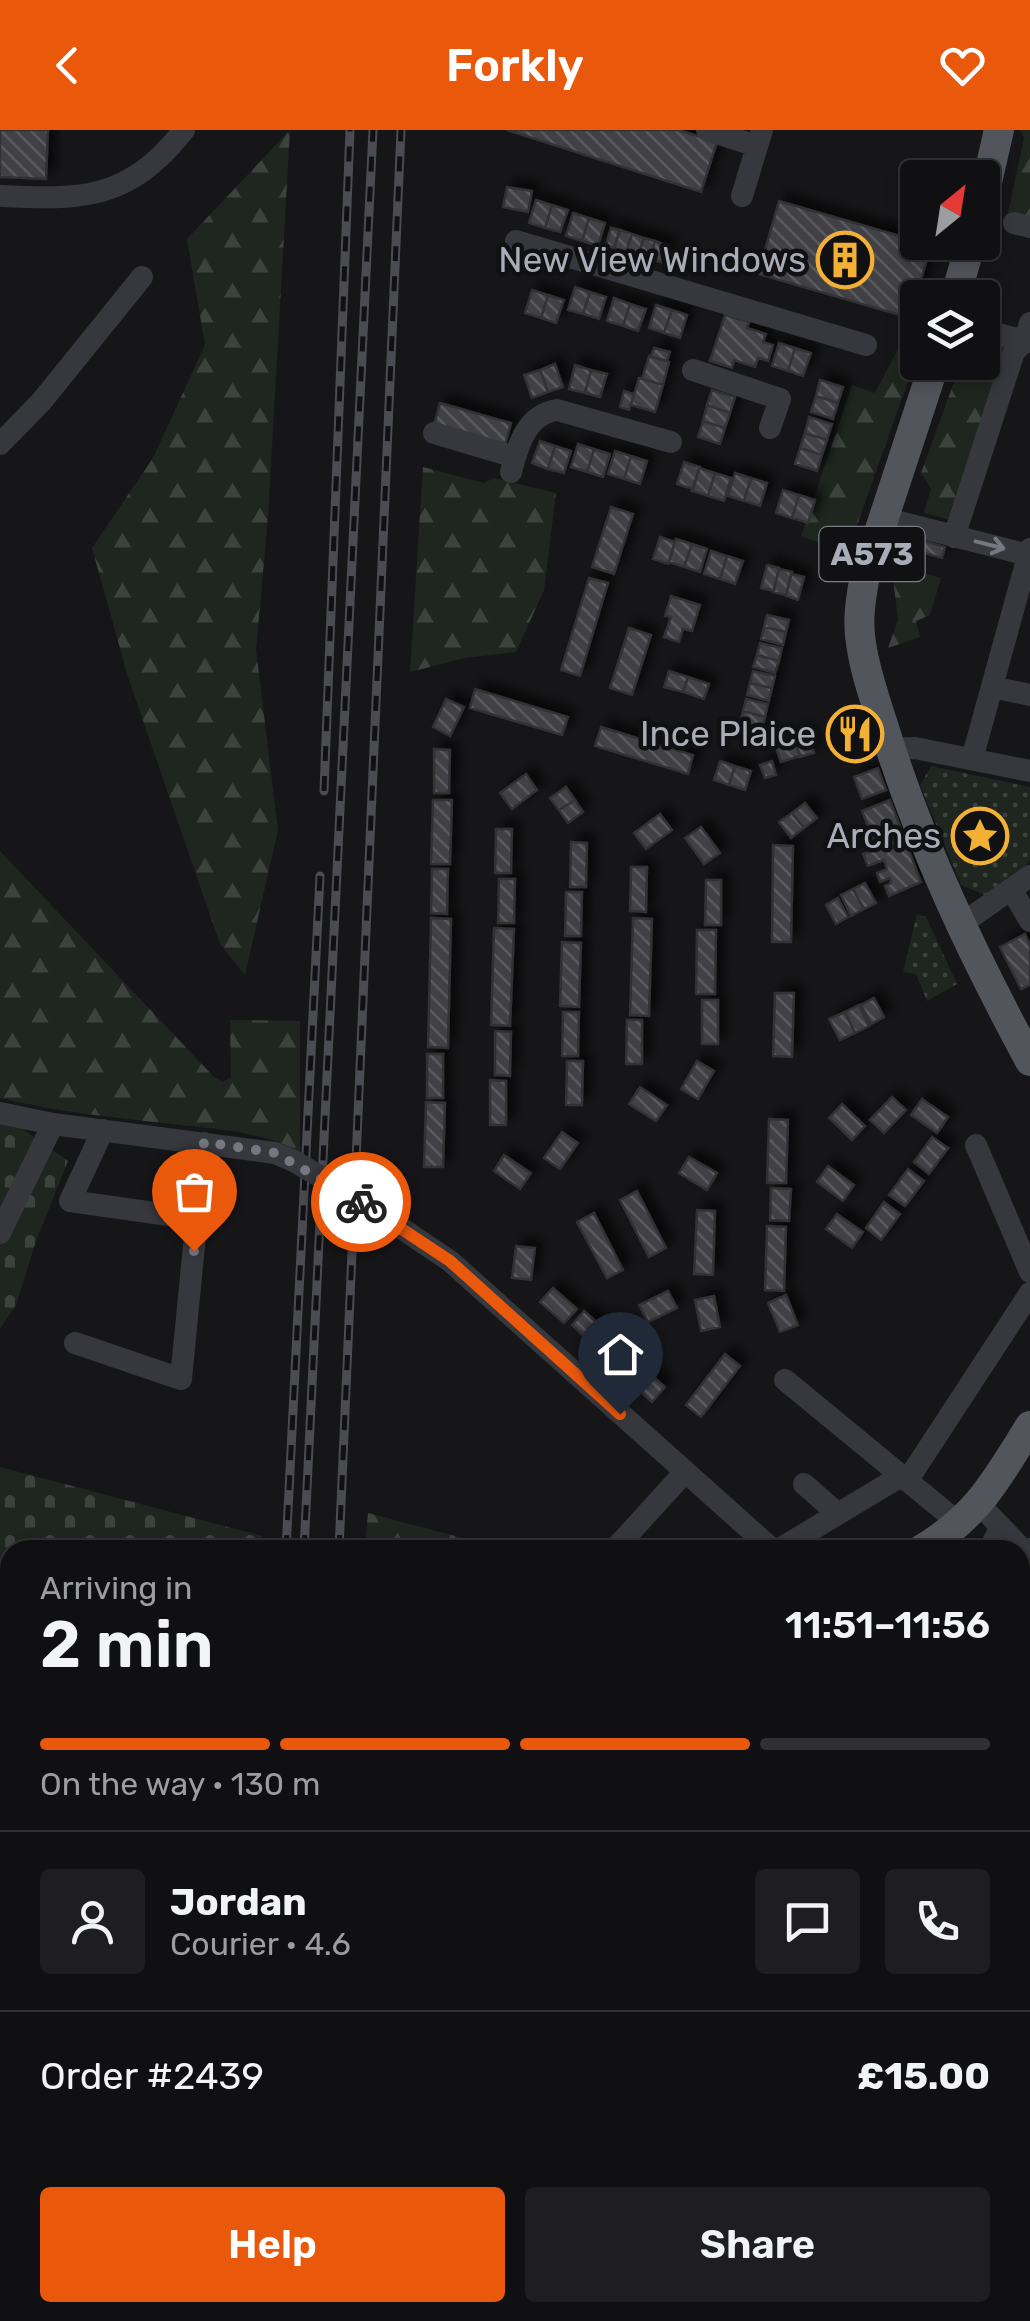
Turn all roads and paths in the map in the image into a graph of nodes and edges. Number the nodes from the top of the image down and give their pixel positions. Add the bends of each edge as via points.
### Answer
1 (184, 130) edge
2 (707, 130) edge
3 (1000, 130) edge
4 (759, 138) edge
5 (993, 160) edge
6 (0, 196) edge
7 (742, 196) dead end
8 (516, 241) dead end
9 (142, 277) dead end
10 (1000, 332) edge
11 (1028, 336) edge
12 (866, 345) dead end
13 (693, 370) dead end
14 (929, 380) edge
15 (770, 428) dead end
16 (434, 433) dead end
17 (671, 442) dead end
18 (0, 444) edge
19 (884, 518) junction
20 (954, 537) junction
21 (1029, 552) edge
22 (1021, 619) edge
23 (992, 687) junction
24 (1030, 696) edge
25 (891, 749) junction
26 (972, 759) junction
27 (1030, 771) edge
28 (1021, 883) edge
29 (1030, 921) edge
30 (960, 926) junction
31 (1027, 1046) edge
32 (0, 1113) edge
33 (53, 1124) junction
34 (103, 1130) junction
35 (204, 1142) junction
36 (976, 1145) dead end
37 (6, 1204) edge
38 (196, 1219) junction
39 (0, 1233) edge
40 (1030, 1272) edge
41 (1030, 1293) edge
42 (74, 1344) dead end
43 (786, 1380) dead end
44 (1030, 1426) edge
45 (686, 1472) junction
46 (904, 1479) junction
47 (804, 1484) dead end
48 (838, 1514) junction
49 (980, 1518) junction
50 (623, 1540) edge
51 (764, 1540) edge
52 (792, 1540) edge
53 (939, 1540) edge
54 (986, 1540) edge
55 (1010, 1540) edge

1 - 6 street via 163,154 100,195
2 - 4 street
3 - 5 main road
4 - 7 street
8 - 12 street
9 - 18 street
10 - 11 street
11 - 20 street via 1014,352
13 - 15 street via 780,398
14 - 19 main road, A573
16 - 17 street via 513,465 530,422 557,410
19 - 20 street
19 - 25 main road, A573 via 858,608 867,672
20 -> 21 street
21 - 22 street
22 - 23 street
23 - 24 street
23 - 26 street
25 - 26 street
25 - 30 main road, A573
26 - 27 street
28 - 29 street
28 - 30 street
30 - 31 main road, A573
32 - 33 street
33 - 34 street
33 - 37 street
34 - 35 street
34 - 38 street via 70,1201
35 - 38 street
35 - 45 street, bridge via 294,1162 450,1261
36 - 40 street
37 - 39 street
38 - 42 street via 181,1379
41 - 46 street
43 - 46 street
44 - 49 main road
45 - 50 street
45 - 51 street
46 - 48 street
46 - 49 street
47 - 48 street
48 - 52 street
49 - 53 main road
49 - 54 street
49 - 55 street

